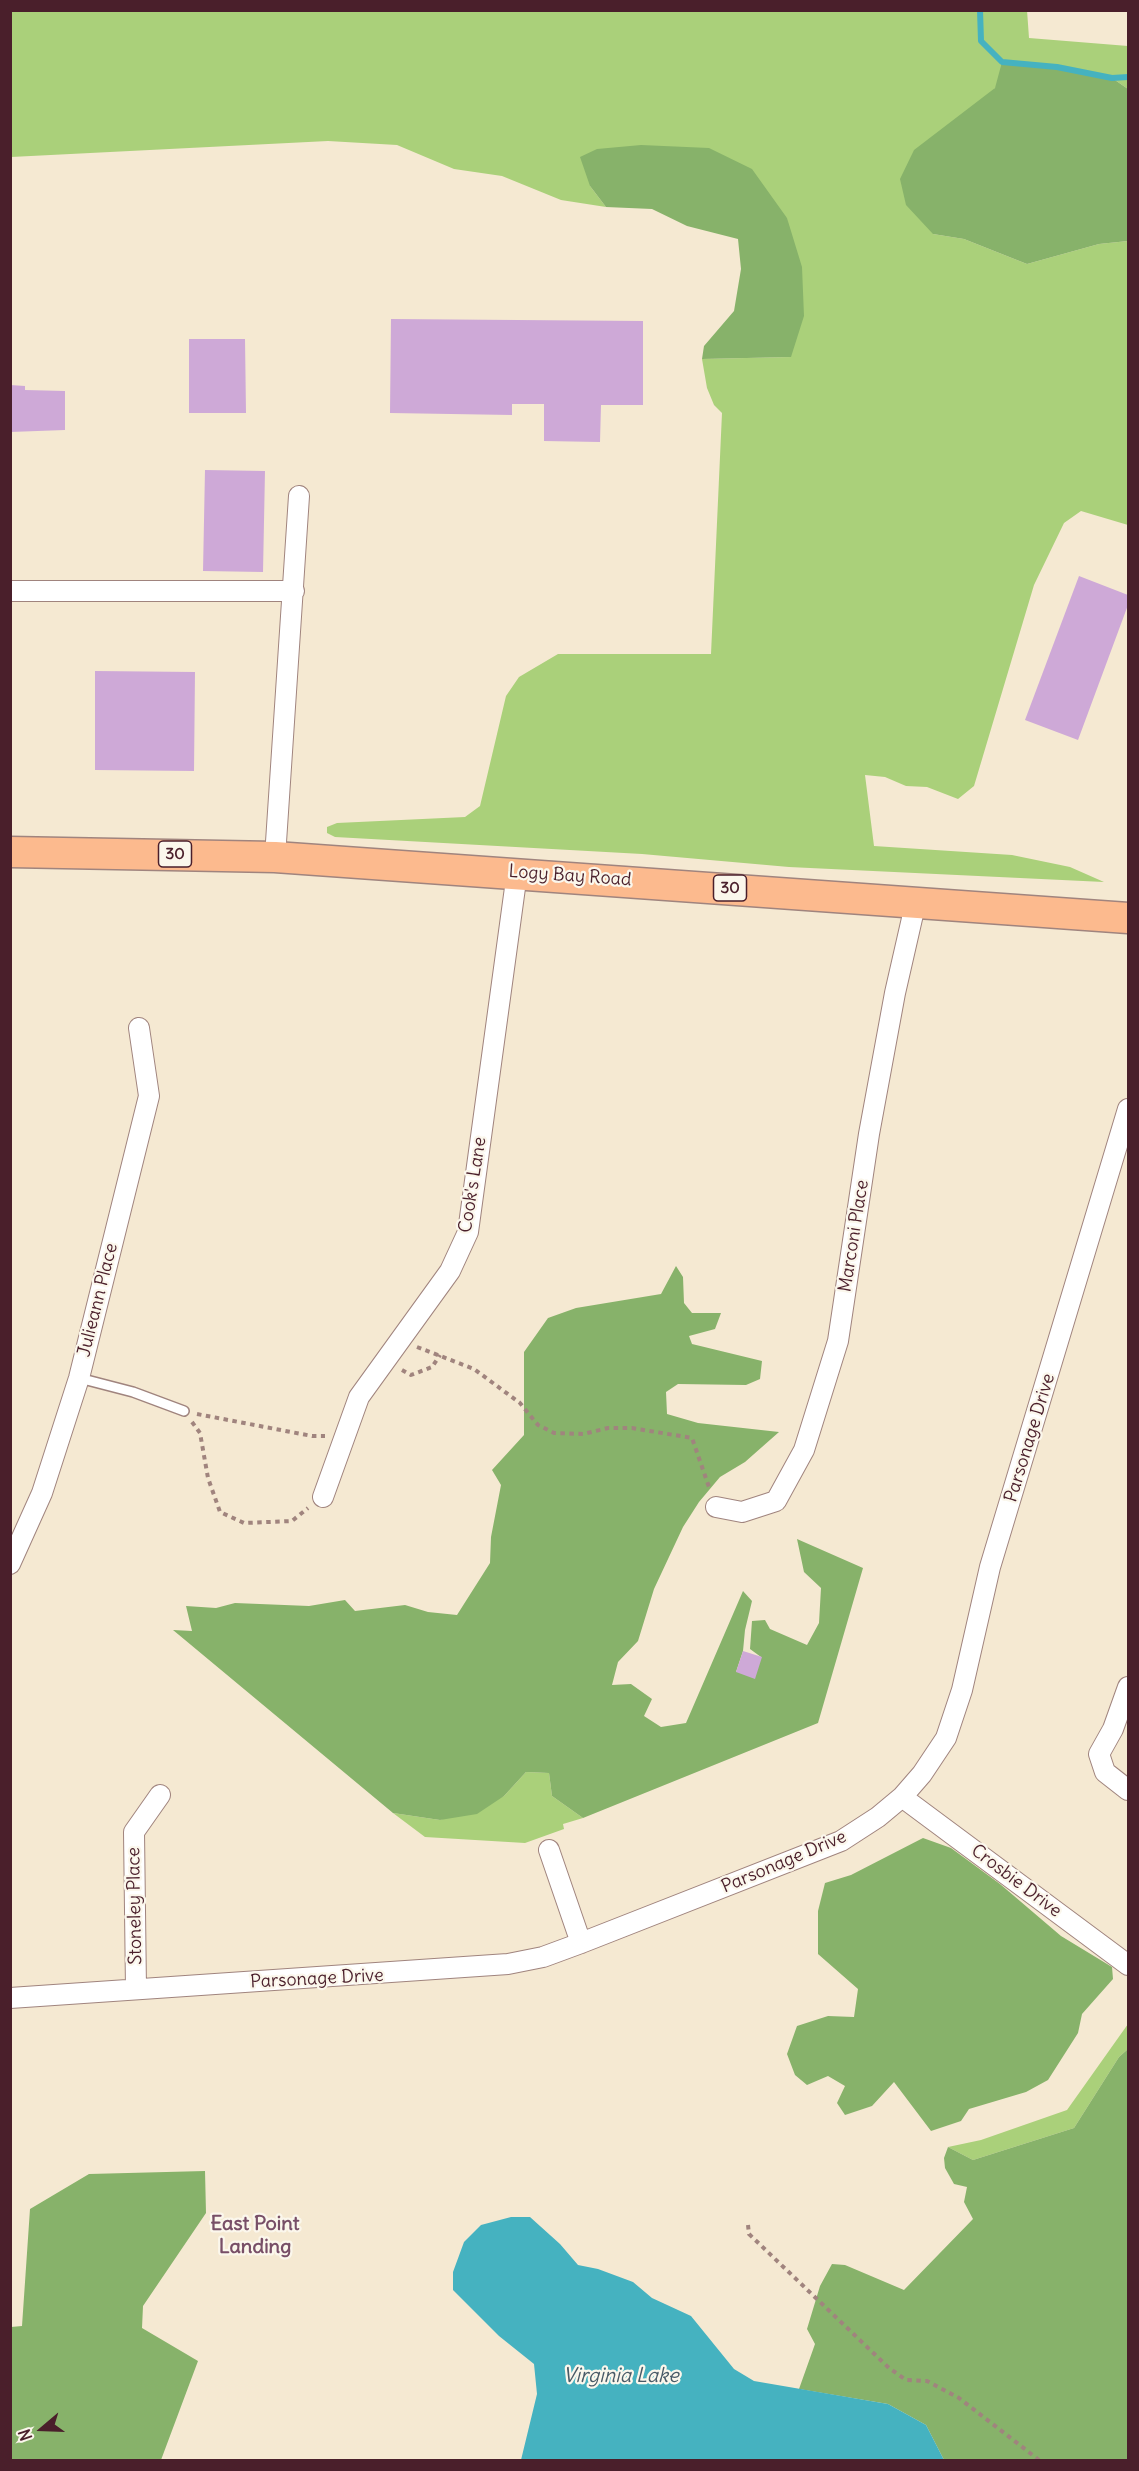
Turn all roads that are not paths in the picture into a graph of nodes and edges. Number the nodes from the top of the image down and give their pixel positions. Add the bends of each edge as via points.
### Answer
1 (299, 496) dead end
2 (10, 591) edge
3 (294, 591) junction
4 (10, 852) edge
5 (275, 857) junction
6 (517, 873) junction
7 (916, 901) junction
8 (1128, 918) edge
9 (139, 1028) dead end
10 (1128, 1109) edge
11 (79, 1378) junction
12 (184, 1411) road end
13 (323, 1497) road end
14 (716, 1507) road end
15 (12, 1559) edge
16 (1128, 1687) edge
17 (1128, 1790) edge
18 (160, 1795) dead end
19 (902, 1797) junction
20 (549, 1850) dead end
21 (581, 1943) junction
22 (1128, 1965) edge
23 (136, 1989) junction
24 (10, 1998) edge

1 - 3 street
2 - 3 street
3 - 5 street
4 - 5 main road, Logy Bay Road / 30
5 - 6 main road, Logy Bay Road / 30
6 - 7 main road, Logy Bay Road / 30
6 - 13 street, Cook's Lane via 468,1232 450,1271 359,1397
7 - 8 main road, Logy Bay Road / 30
7 - 14 street, Marconi Place via 869,1134 838,1341 804,1450 776,1501 742,1512
9 - 11 street, Julieann Place via 148,1096
10 - 19 street, Parsonage Drive via 990,1567 962,1690 946,1738
11 - 12 lane
11 - 15 street, Julieann Place via 42,1492
16 - 17 street via 1099,1754 1105,1772
18 - 23 street, Stoneley Place via 134,1832
19 - 21 street, Parsonage Drive via 841,1841
19 - 22 street, Crosbie Drive
20 - 21 street
21 - 23 street, Parsonage Drive via 508,1964
23 - 24 street, Parsonage Drive

